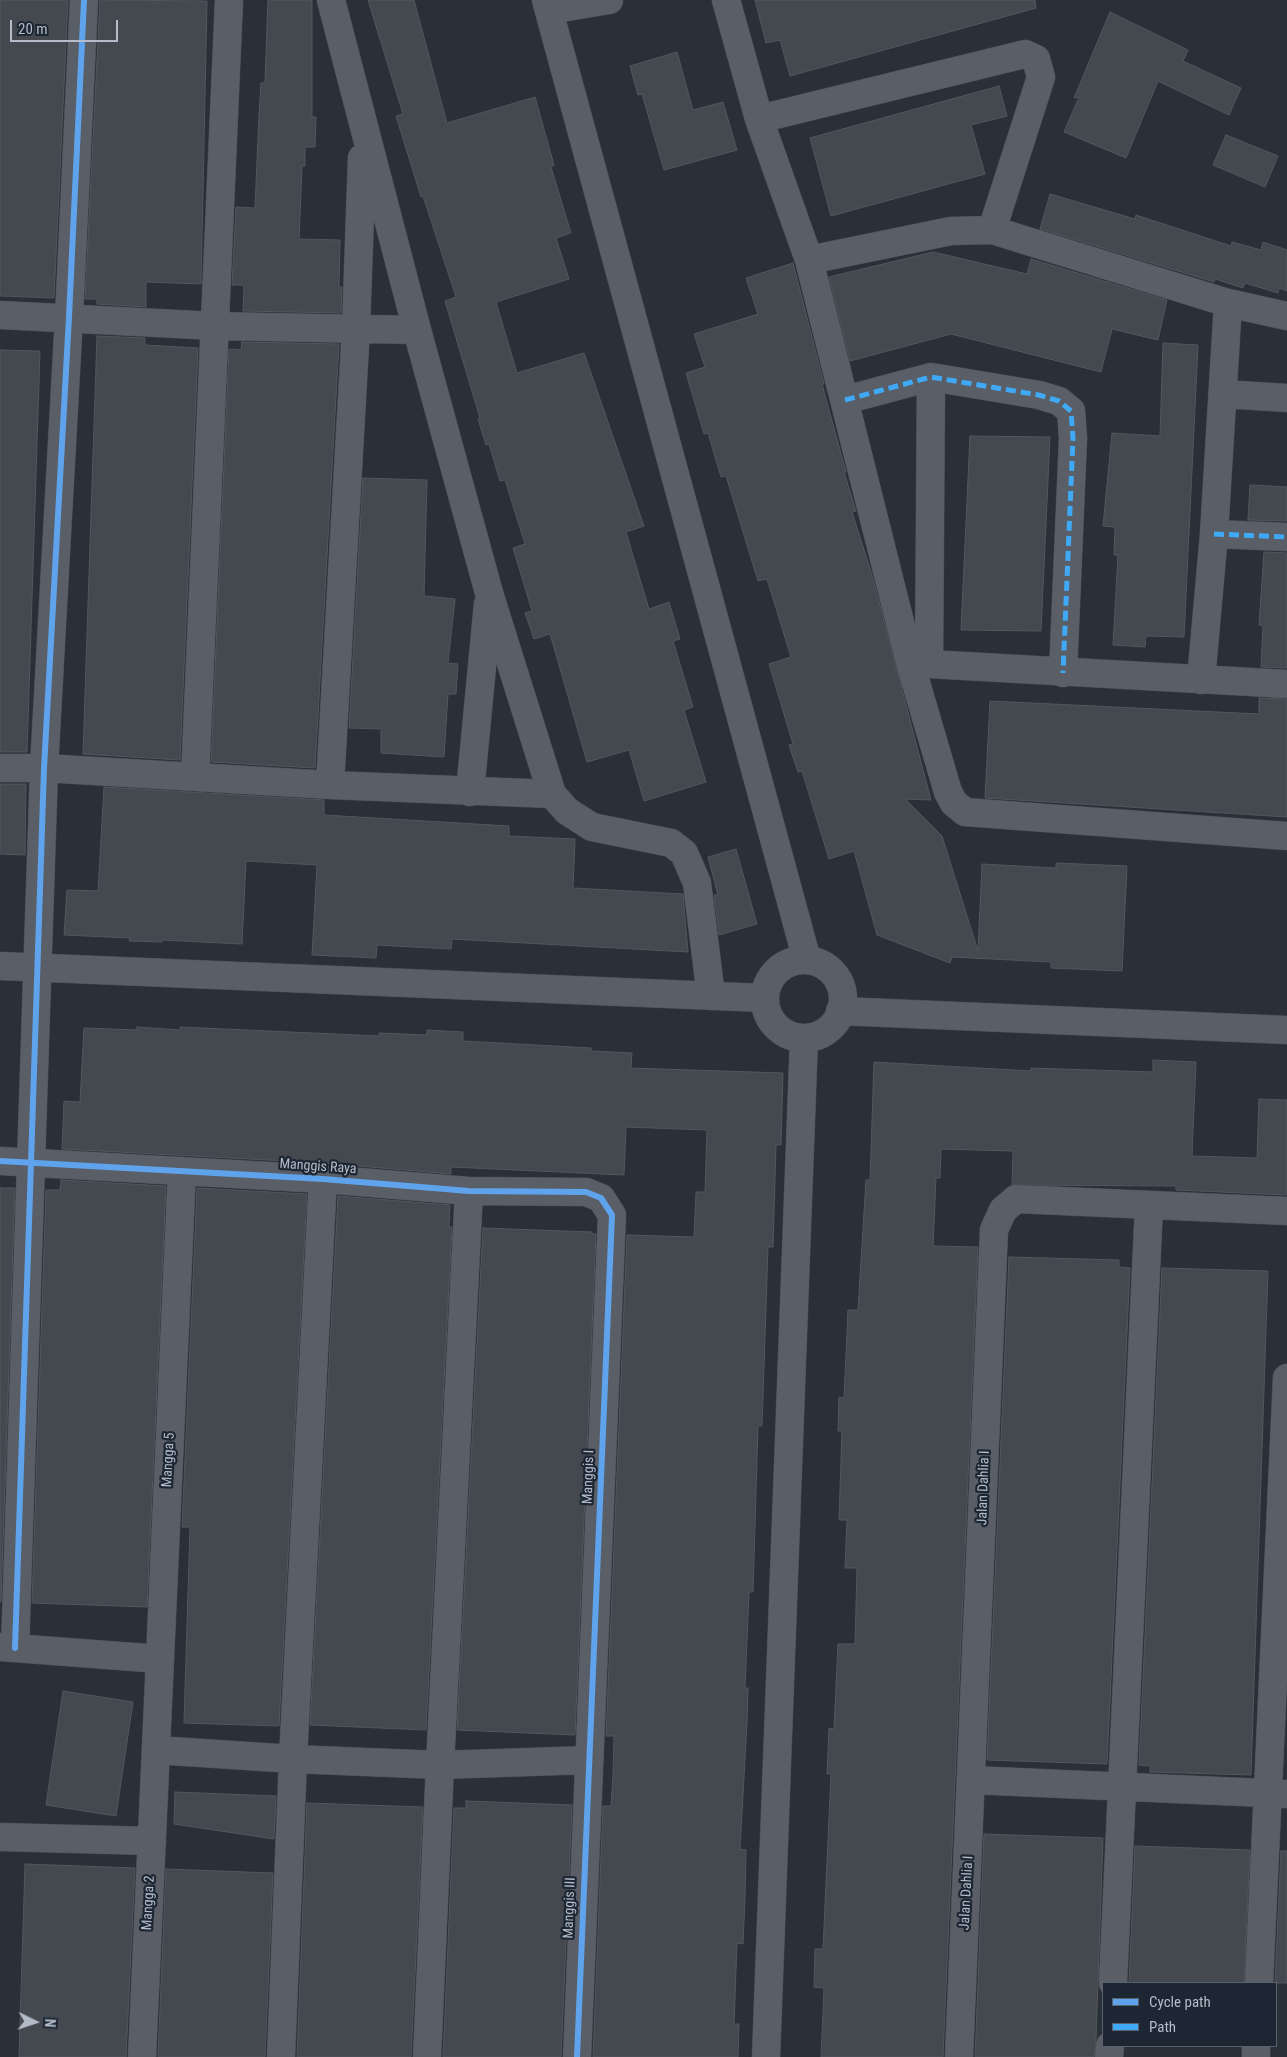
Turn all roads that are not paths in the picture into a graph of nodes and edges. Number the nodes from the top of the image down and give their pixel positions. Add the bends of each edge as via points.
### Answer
1 (84, 0) edge
2 (229, 0) edge
3 (331, 0) edge
4 (609, 0) edge
5 (726, 0) edge
6 (548, 5) edge
7 (759, 119) junction
8 (363, 127) junction
9 (992, 230) junction
10 (809, 260) junction
11 (1228, 303) junction
12 (0, 315) edge
13 (1287, 316) edge
14 (69, 317) junction
15 (216, 326) junction
16 (356, 328) junction
17 (416, 330) junction
18 (931, 378) junction
19 (1223, 394) junction
20 (1287, 398) edge
21 (845, 400) junction
22 (1214, 534) junction
23 (1287, 537) edge
24 (489, 593) junction
25 (920, 665) junction
26 (1063, 673) junction
27 (1202, 680) junction
28 (1287, 684) edge
29 (0, 768) edge
30 (44, 768) junction
31 (195, 778) junction
32 (330, 785) junction
33 (470, 792) junction
34 (552, 794) junction
35 (1287, 836) edge
36 (806, 960) junction
37 (0, 966) edge
38 (37, 968) junction
39 (711, 996) junction
40 (764, 998) junction
41 (840, 1011) junction
42 (1287, 1030) edge
43 (804, 1038) junction
44 (0, 1161) edge
45 (32, 1161) junction
46 (182, 1170) junction
47 (323, 1179) junction
48 (469, 1191) junction
49 (601, 1198) joint
50 (1149, 1205) junction
51 (1287, 1211) edge
52 (1287, 1378) edge
53 (7, 1647) edge
54 (160, 1659) junction
55 (156, 1750) junction
56 (293, 1759) junction
57 (589, 1760) junction
58 (440, 1765) junction
59 (972, 1780) junction
60 (1122, 1786) junction
61 (1277, 1794) edge
62 (0, 1837) edge
63 (152, 1841) junction
64 (1113, 1982) edge
65 (1259, 1982) edge
66 (142, 2057) edge
67 (281, 2057) edge
68 (427, 2057) edge
69 (577, 2057) edge
70 (766, 2057) edge
71 (959, 2057) edge

1 - 14 street
2 - 15 street
3 - 8 street
4 - 6 street
5 - 7 street
6 - 36 street
7 - 9 street via 1025,54 1036,59 1041,77
7 - 10 street
8 - 16 street
8 - 17 street
9 - 10 street via 951,231
9 - 11 street
10 - 21 street
11 - 13 street
11 - 19 street
12 - 14 street
14 - 15 street
14 - 30 street
15 - 16 street
15 - 31 street
16 - 17 street
16 - 32 street
17 - 24 street
18 - 21 street
18 - 25 street
18 - 26 street via 1039,394 1058,401 1071,411 1073,438
19 - 20 street
19 - 22 street
21 - 25 street
22 - 23 street
22 - 27 street
24 - 33 street
24 - 34 street
25 - 26 street
25 - 35 street via 948,792 954,803 965,812
26 - 27 street
27 - 28 street
29 - 30 street
30 - 31 street
30 - 38 street
31 - 32 street
32 - 33 street
33 - 34 street
34 - 39 street via 567,811 592,827 671,843 684,853 697,883
36 - 40 street via 782,966 773,974
36 - 41 street via 826,967 836,977 842,997
37 - 38 street
38 - 39 street
38 - 45 street
39 - 40 street
40 - 43 street via 769,1018 784,1033
41 - 42 street
41 - 43 street via 827,1030
43 - 70 street
44 - 45 street, Manggis Raya
45 - 46 street, Manggis Raya
45 - 53 street
46 - 47 street, Manggis Raya
46 - 54 street, Mangga 5
47 - 48 street, Manggis Raya
47 - 56 street
48 - 49 street, Manggis Raya via 586,1192
48 - 58 street
49 - 57 street, Manggis I via 612,1215
50 - 51 street, Jalan Dahlia I
50 - 59 street, Jalan Dahlia I via 1016,1199 1003,1210 994,1230
50 - 60 street
52 - 61 street
53 - 54 street
54 - 55 street, Mangga 5
55 - 56 street
55 - 63 street, Mangga 2
56 - 58 street
56 - 67 street
57 - 58 street
57 - 69 street, Manggis III
58 - 68 street
59 - 60 street
59 - 71 street, Jalan Dahlia I
60 - 61 street
60 - 64 street
61 - 65 street
62 - 63 street
63 - 66 street, Mangga 2

